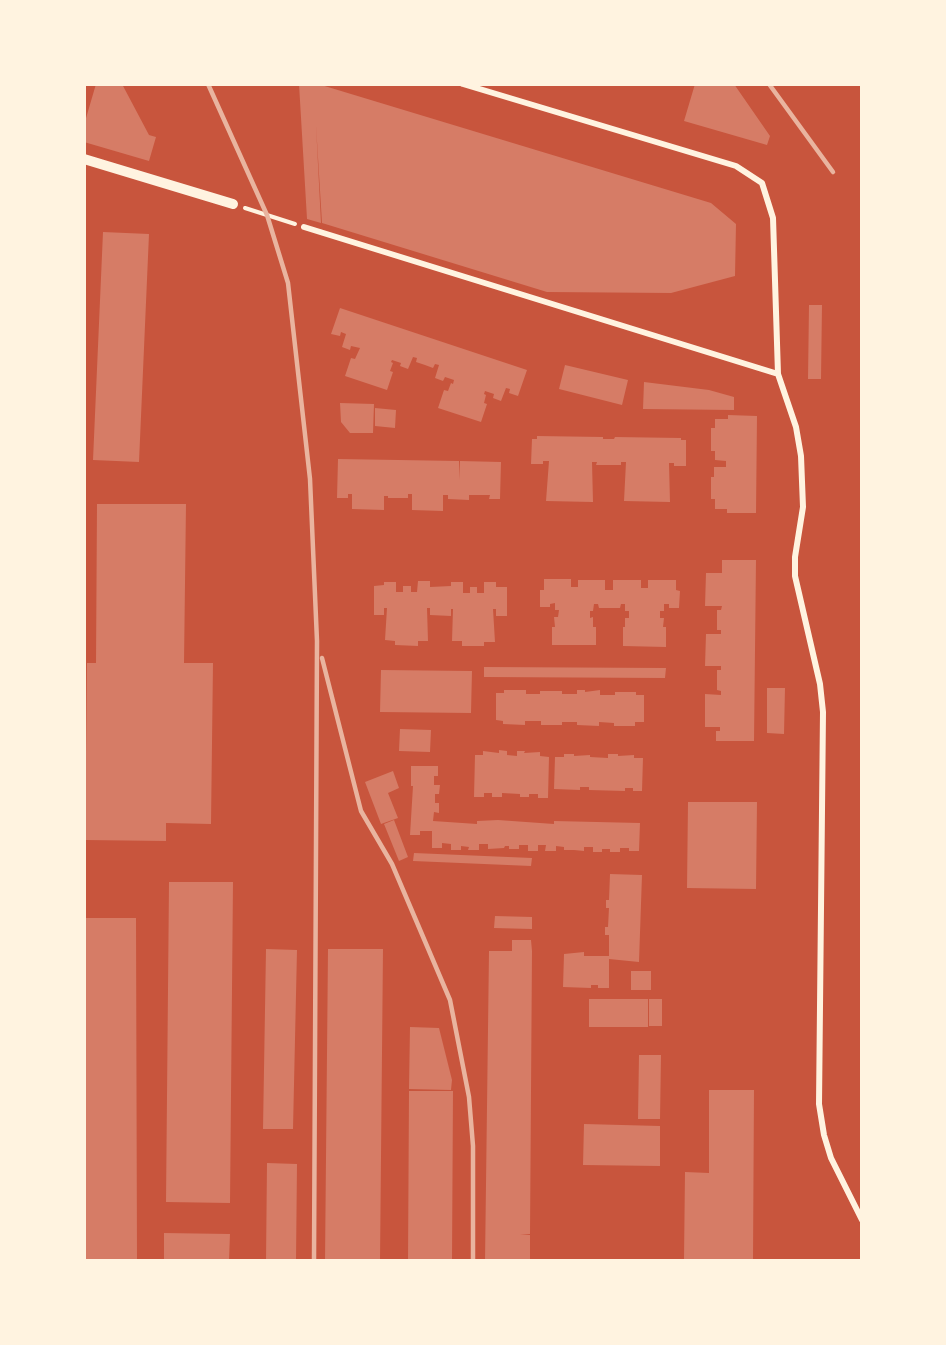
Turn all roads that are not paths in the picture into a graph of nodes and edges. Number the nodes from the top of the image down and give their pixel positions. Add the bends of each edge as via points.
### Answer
1 (463, 84) edge
2 (84, 159) edge
3 (233, 204) road end
4 (304, 227) road end
5 (778, 374) junction
6 (862, 1220) edge

1 - 5 street via 736,166 762,183 773,218
2 - 3 street
4 - 5 street
5 - 6 street via 796,427 801,456 803,507 795,576 823,712 819,1104 831,1158

